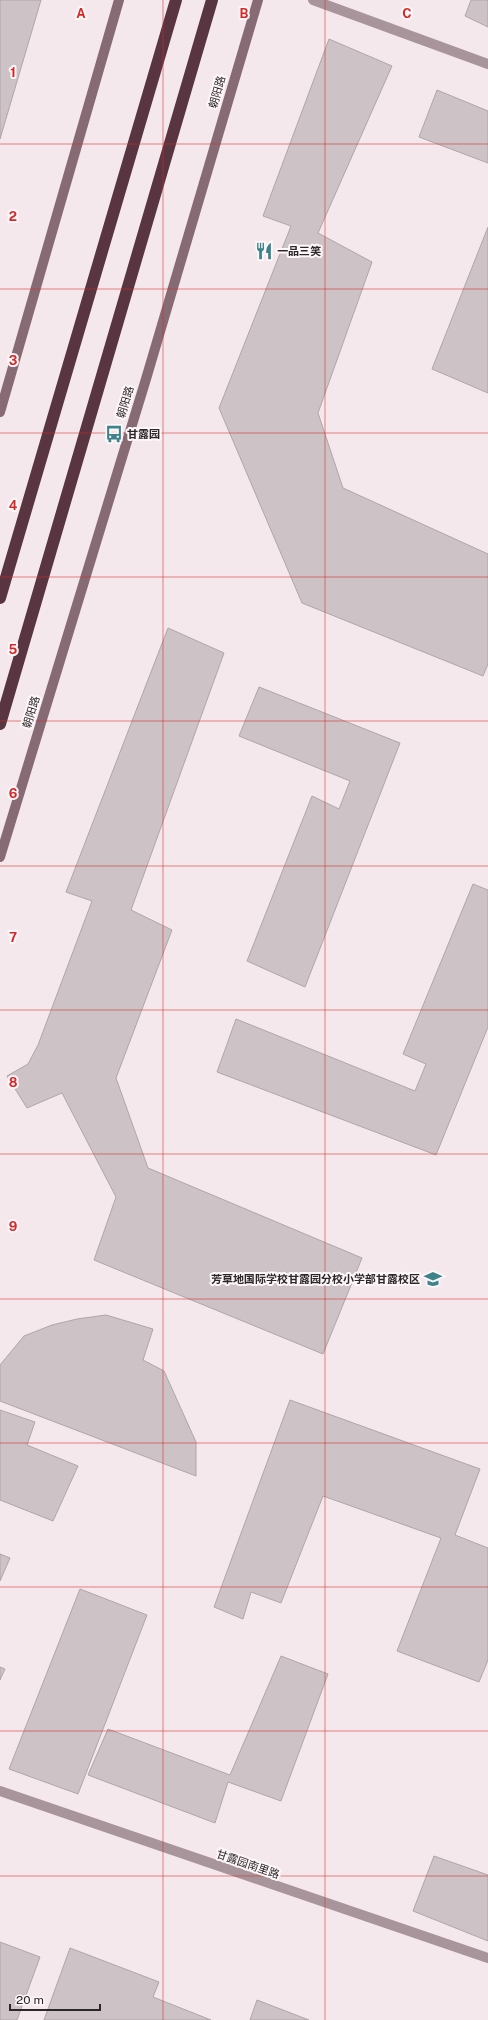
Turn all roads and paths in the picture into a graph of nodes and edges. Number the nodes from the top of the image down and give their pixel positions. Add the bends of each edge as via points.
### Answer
1 (119, 0) edge
2 (176, 0) edge
3 (212, 0) edge
4 (258, 0) edge
5 (313, 0) edge
6 (488, 64) edge
7 (0, 412) edge
8 (0, 598) edge
9 (0, 724) edge
10 (0, 857) edge
11 (0, 1791) edge
12 (488, 1958) edge

1 - 7 street
2 - 8 highway
3 - 9 highway
4 - 10 street, 朝阳路 via 146,380
5 - 6 street
11 - 12 street, 甘露园南里路

